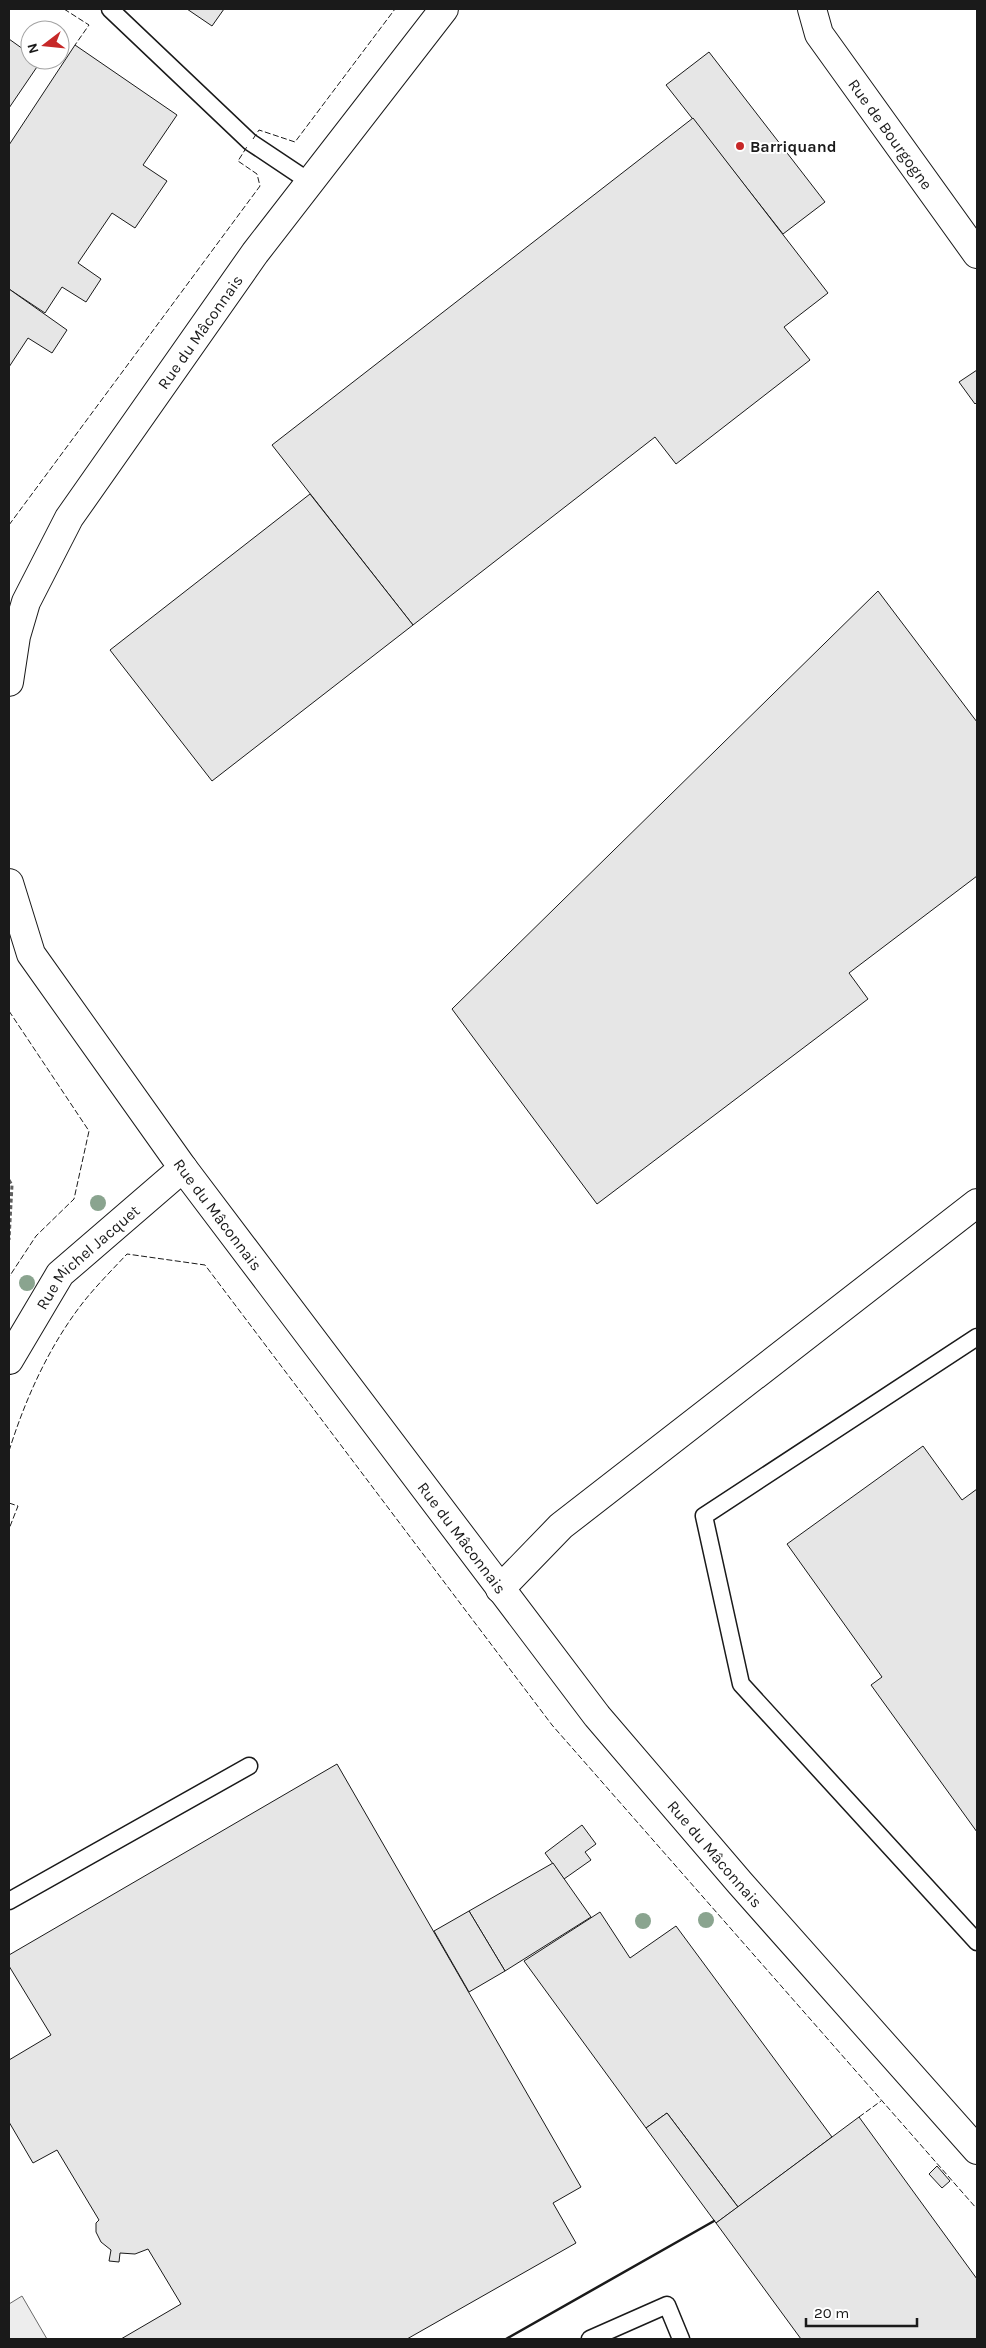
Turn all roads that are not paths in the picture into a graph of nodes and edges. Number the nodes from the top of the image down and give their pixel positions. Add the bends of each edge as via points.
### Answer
1 (110, 9) edge
2 (444, 9) edge
3 (812, 9) edge
4 (310, 182) junction
5 (977, 254) edge
6 (12, 635) edge
7 (9, 682) edge
8 (9, 883) edge
9 (183, 1168) junction
10 (977, 1203) edge
11 (977, 1337) edge
12 (9, 1360) edge
13 (500, 1589) junction
14 (249, 1766) dead end
15 (9, 1901) edge
16 (977, 1942) edge
17 (977, 2150) edge
18 (590, 2339) edge
19 (681, 2339) edge

1 - 4 lane via 250,142
2 - 4 street, Rue du Mâconnais
3 - 5 street, Rue de Bourgogne via 819,34
4 - 6 street, Rue du Mâconnais via 255,253 70,518
6 - 7 street, Rue du Mâconnais
8 - 9 street, Rue du Mâconnais via 31,954
9 - 12 street, Rue Michel Jacquet via 60,1274
9 - 13 street, Rue du Mâconnais
10 - 13 street via 561,1526
11 - 16 lane via 704,1516 741,1684
13 - 17 street, Rue du Mâconnais via 597,1716
14 - 15 lane
18 - 19 lane via 667,2305

